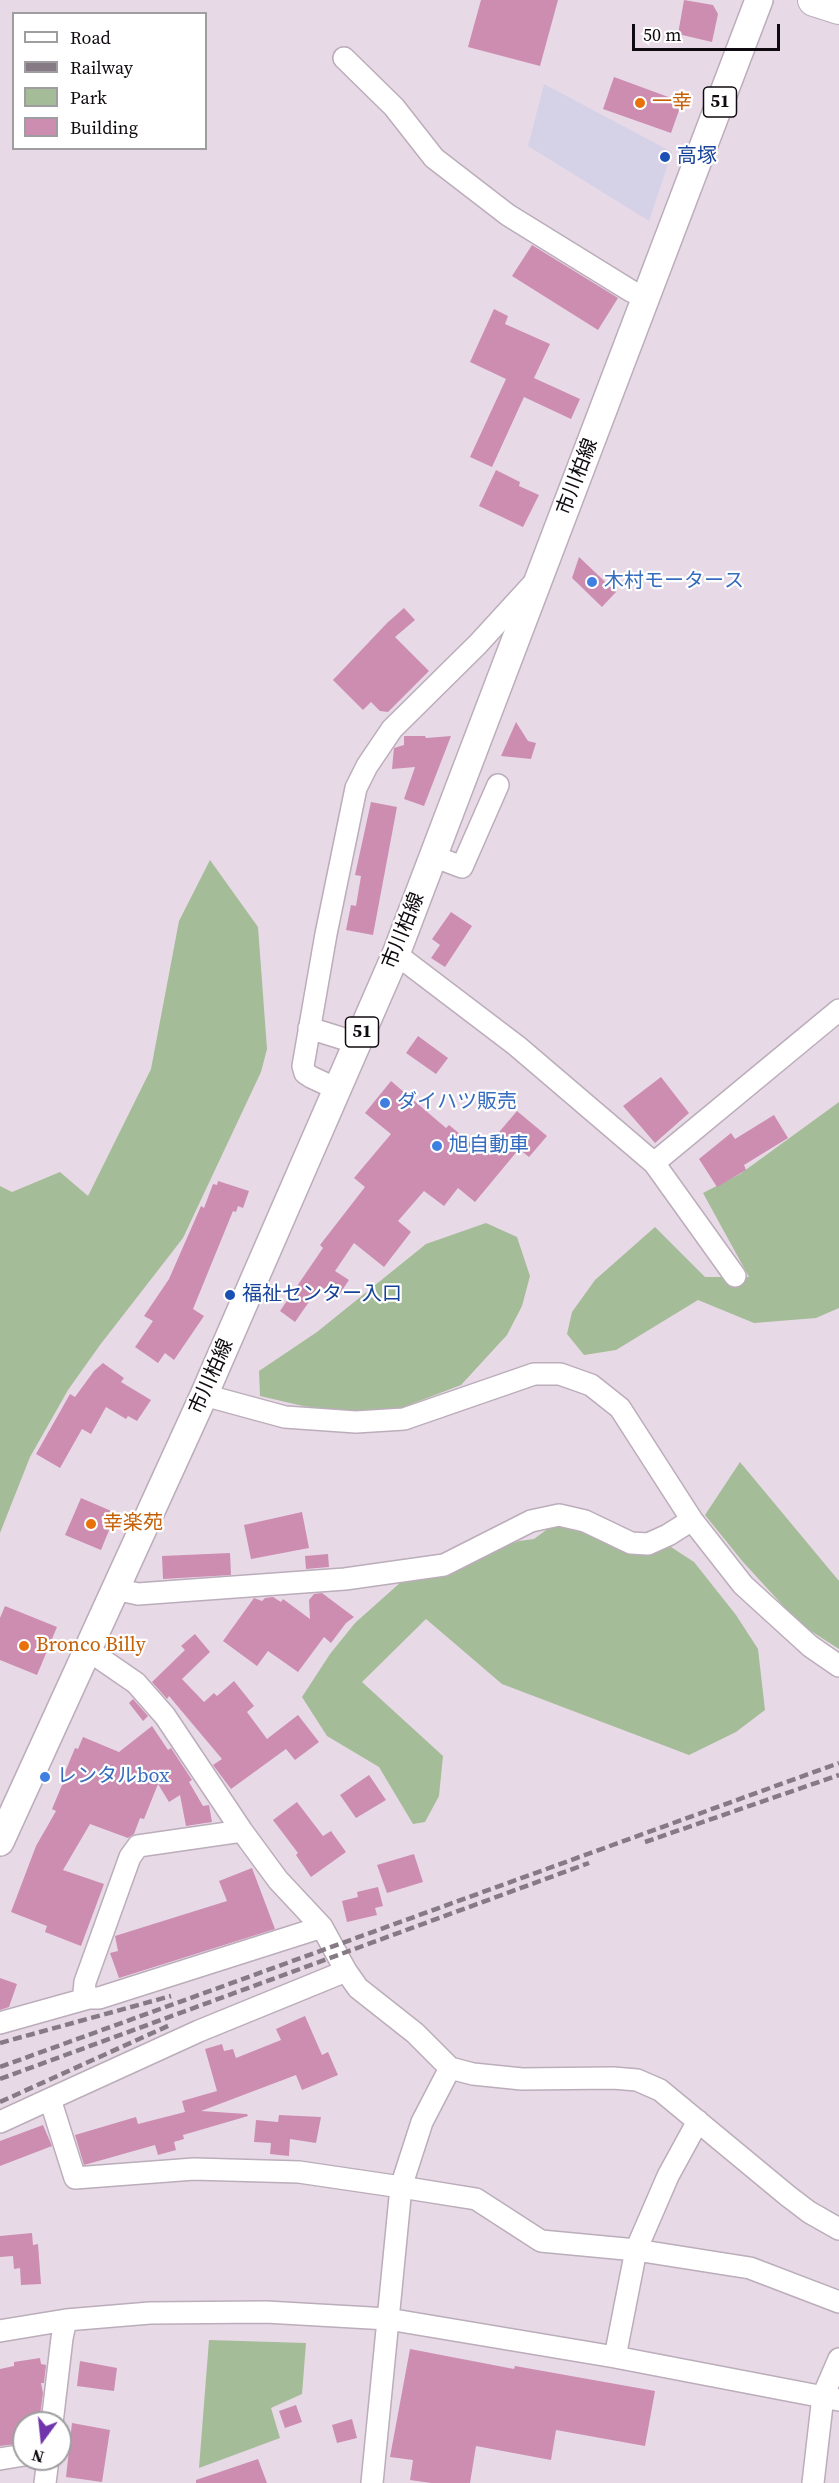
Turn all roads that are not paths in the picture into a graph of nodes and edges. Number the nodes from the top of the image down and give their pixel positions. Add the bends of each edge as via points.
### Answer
1 (759, 0) edge
2 (814, 0) edge
3 (839, 8) edge
4 (344, 58) dead end
5 (646, 298) junction
6 (544, 567) junction
7 (498, 785) dead end
8 (434, 856) junction
9 (396, 954) junction
10 (839, 1010) edge
11 (309, 1028) junction
12 (341, 1038) dead end
13 (339, 1090) junction
14 (654, 1163) junction
15 (735, 1276) dead end
16 (204, 1395) junction
17 (692, 1520) junction
18 (115, 1589) junction
19 (88, 1650) junction
20 (839, 1666) edge
21 (242, 1832) junction
22 (0, 1842) edge
23 (322, 1927) junction
24 (346, 1971) junction
25 (89, 1998) junction
26 (0, 2024) edge
27 (450, 2068) junction
28 (50, 2099) junction
29 (698, 2121) junction
30 (0, 2122) edge
31 (400, 2187) junction
32 (839, 2229) edge
33 (636, 2250) junction
34 (839, 2302) edge
35 (388, 2319) junction
36 (66, 2320) junction
37 (0, 2331) edge
38 (615, 2357) junction
39 (839, 2359) edge
40 (831, 2398) edge
41 (53, 2411) edge
42 (372, 2483) edge
43 (813, 2483) edge

1 - 5 main road, 市川柏線 / 51
2 - 3 highway
4 - 5 street via 394,108 434,158 508,215
5 - 6 main road, 市川柏線 / 51
6 - 8 main road, 市川柏線 / 51
6 - 11 street via 478,644 392,729 360,781 346,829
7 - 8 street via 462,867
8 - 9 main road, 市川柏線 / 51
9 - 13 main road, 市川柏線 / 51
9 - 14 street via 517,1046
10 - 14 street
11 - 12 street
11 - 13 street via 305,1073
13 - 16 main road, 市川柏線 / 51
14 - 15 street
16 - 17 street via 285,1417 356,1422 404,1419 534,1374 560,1374 591,1385 620,1408
16 - 18 main road, 市川柏線 / 51
17 - 18 street via 648,1544 631,1543 585,1521 559,1515 531,1521 444,1565 345,1580 138,1594
17 - 20 street via 743,1585 810,1646
18 - 19 main road, 市川柏線 / 51
19 - 21 street via 136,1683 165,1716
19 - 22 main road, 市川柏線 / 51
21 - 23 street via 278,1880
21 - 25 street via 138,1846 130,1857 85,1982 84,1992
23 - 24 street
23 - 25 street
24 - 27 street via 358,1988 415,2033
24 - 28 street via 199,2031
25 - 26 street
27 - 29 street via 522,2079 636,2080 660,2090
27 - 31 street via 422,2122
28 - 30 street
28 - 31 street via 75,2178 194,2169 299,2172
29 - 32 street via 788,2196
29 - 33 street via 668,2176
31 - 33 street via 476,2199 541,2241
31 - 35 street
33 - 34 street via 750,2268
33 - 38 street
35 - 36 street via 266,2312 150,2313
35 - 38 street
35 - 42 street
36 - 37 street
36 - 41 street
38 - 40 street
39 - 40 street
40 - 43 street

